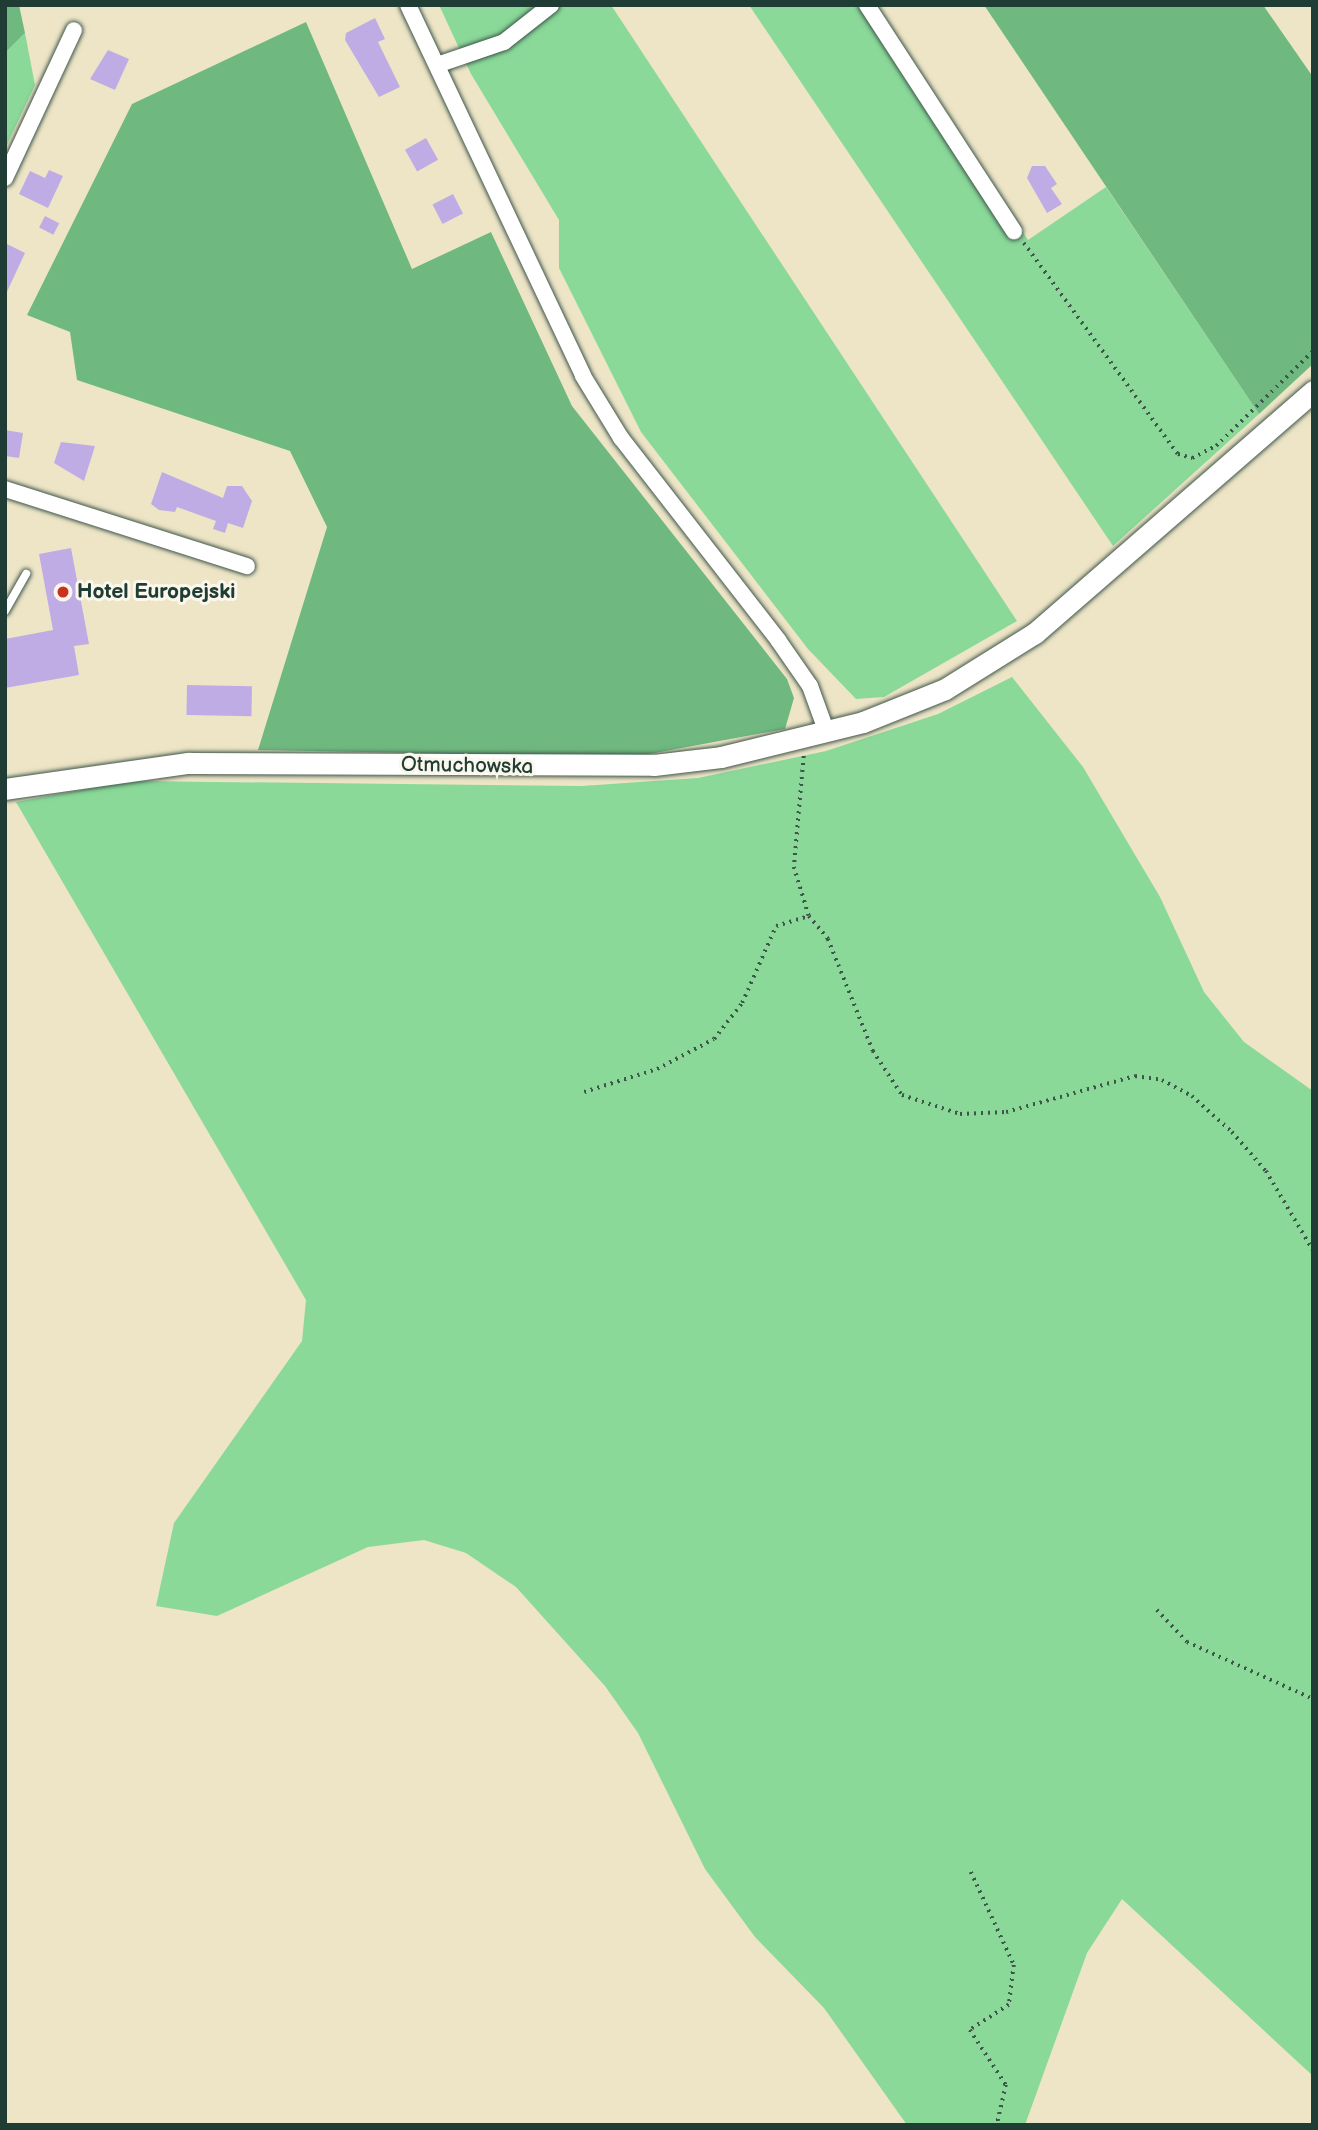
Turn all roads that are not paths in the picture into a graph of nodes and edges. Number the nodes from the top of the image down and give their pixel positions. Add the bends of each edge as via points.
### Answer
1 (408, 5) edge
2 (551, 5) edge
3 (867, 5) edge
4 (74, 30) dead end
5 (437, 65) junction
6 (5, 178) edge
7 (1014, 231) road end
8 (1313, 391) edge
9 (5, 489) edge
10 (247, 566) dead end
11 (26, 574) dead end
12 (5, 611) edge
13 (827, 733) junction
14 (5, 789) edge

1 - 5 street
2 - 5 street via 503,42
3 - 7 street
4 - 6 street
5 - 13 street via 583,376 621,438 785,649 810,686
8 - 13 main road, Otmuchowska via 1035,633 922,699
9 - 10 street
11 - 12 lane
13 - 14 main road, Otmuchowska via 631,767 188,763

